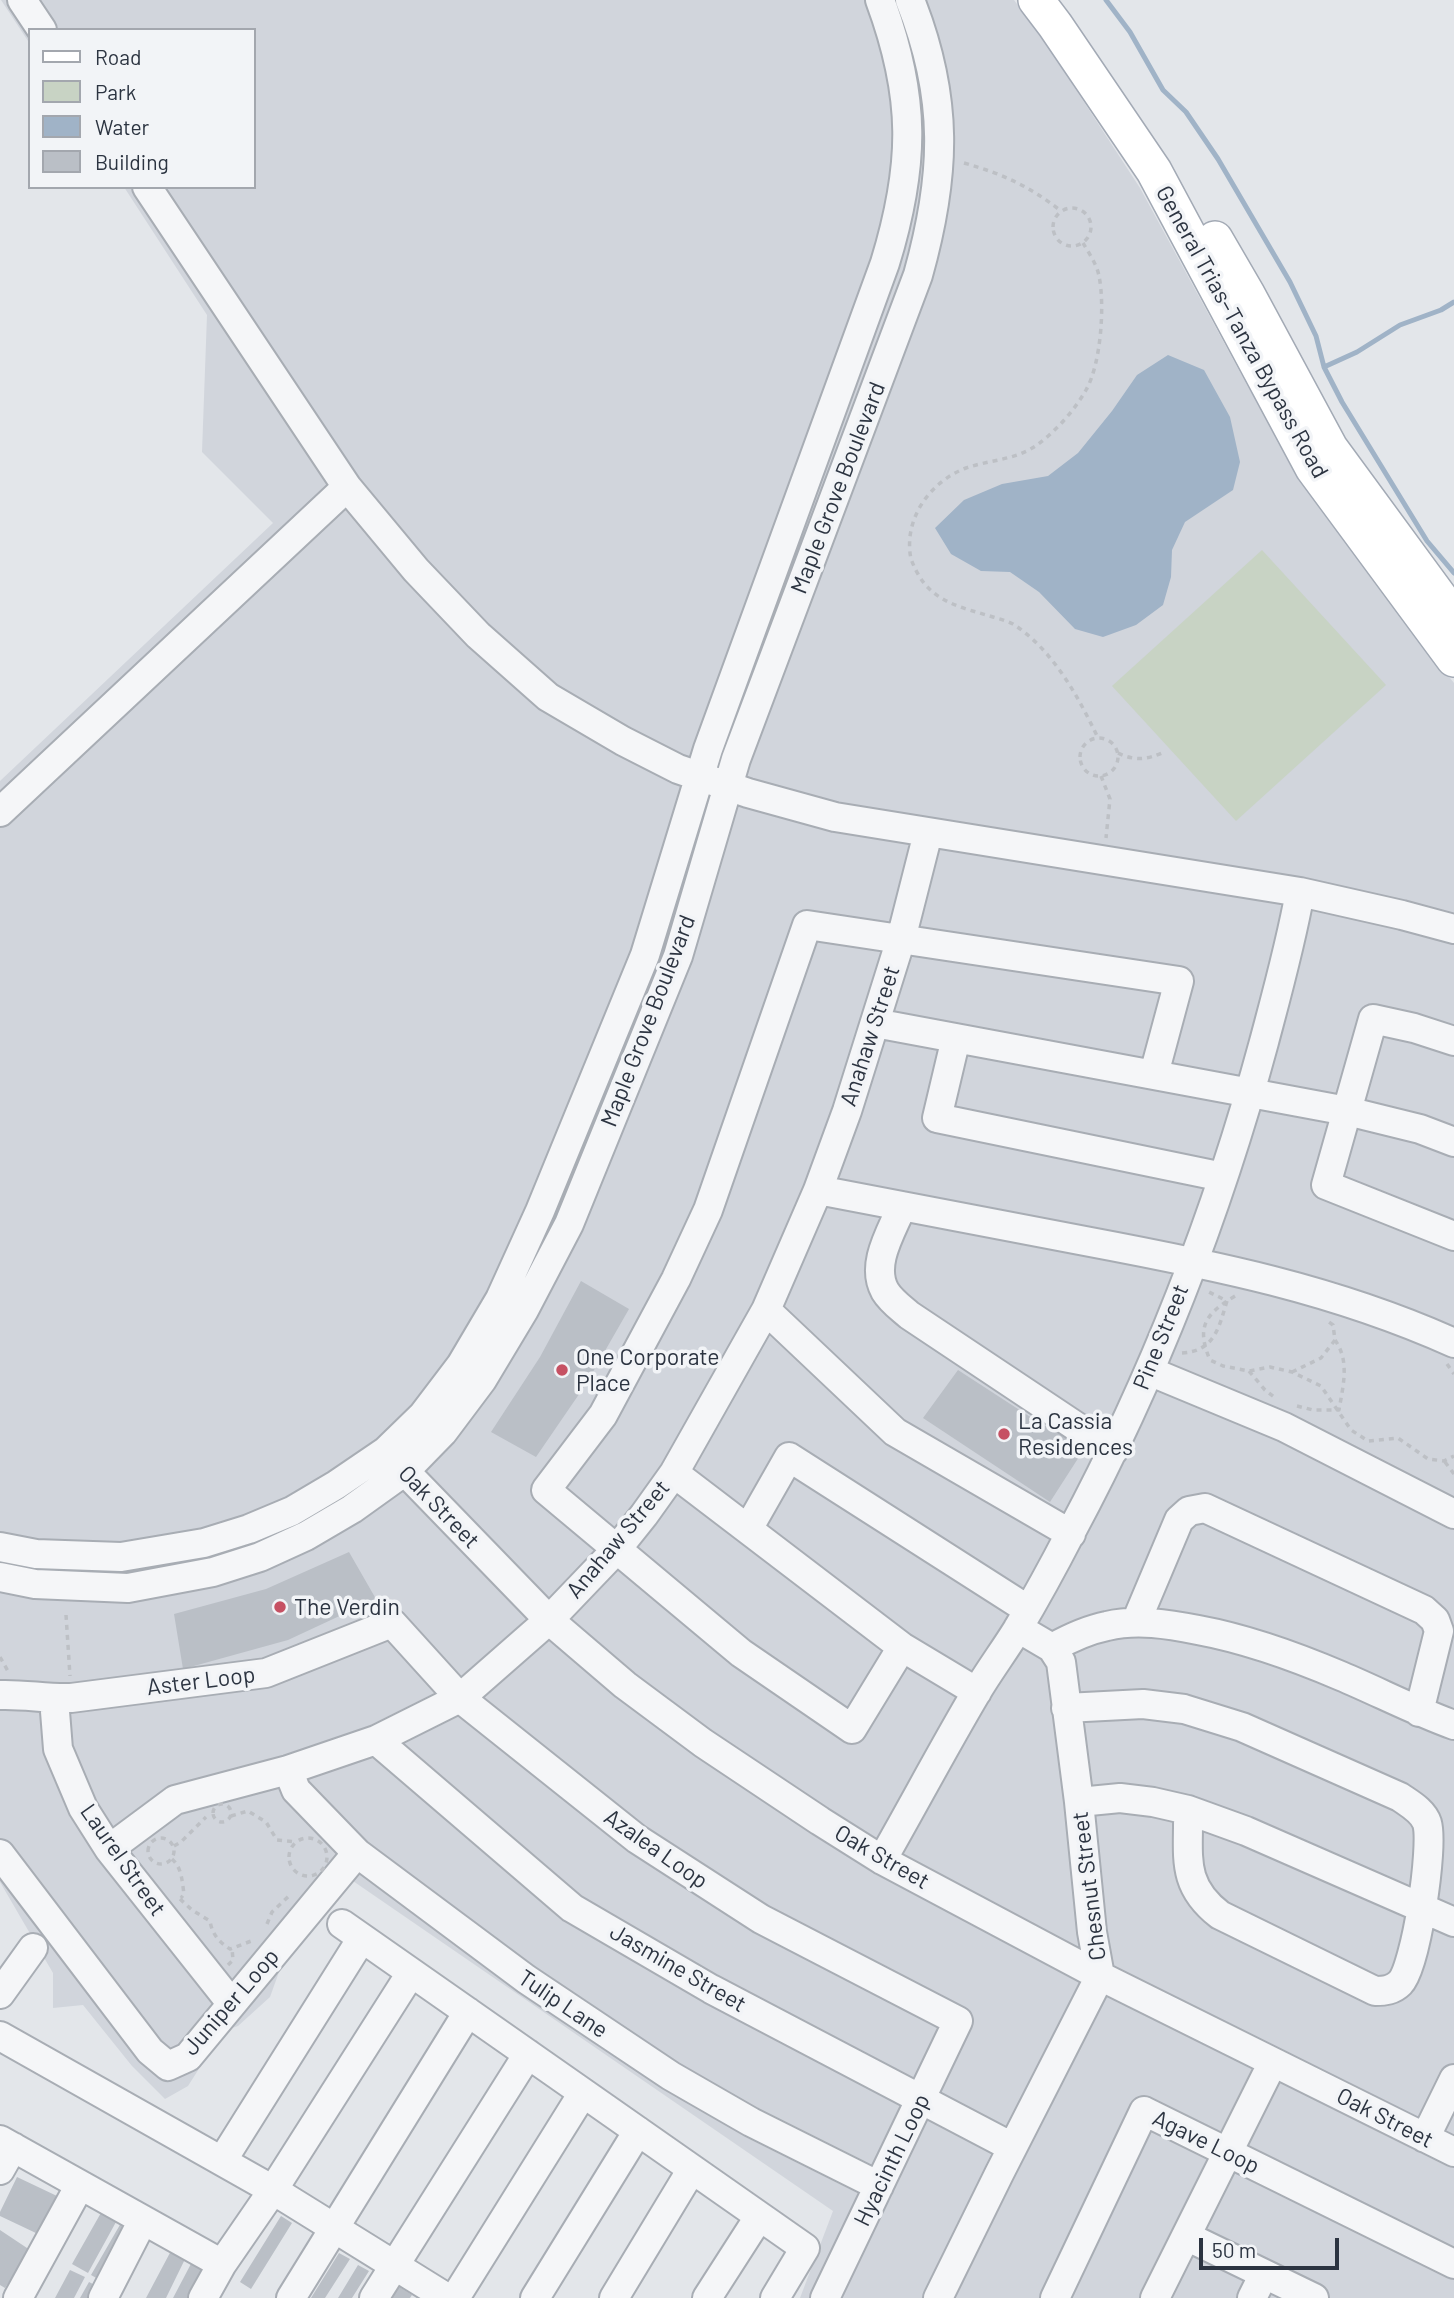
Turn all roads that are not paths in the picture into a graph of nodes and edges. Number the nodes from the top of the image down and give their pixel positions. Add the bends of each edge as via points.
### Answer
1 (22, 0) edge
2 (880, 0) edge
3 (910, 0) edge
4 (1036, 0) edge
5 (1062, 0) edge
6 (41, 28) edge
7 (148, 189) edge
8 (347, 487) junction
9 (1454, 617) edge
10 (1454, 659) edge
11 (699, 776) junction
12 (728, 786) junction
13 (0, 812) edge
14 (928, 833) junction
15 (1300, 892) junction
16 (1454, 929) edge
17 (901, 939) junction
18 (875, 1023) junction
19 (956, 1038) junction
20 (1454, 1041) edge
21 (1154, 1074) junction
22 (1250, 1093) junction
23 (1347, 1111) junction
24 (1454, 1142) edge
25 (1223, 1177) junction
26 (818, 1190) junction
27 (902, 1206) junction
28 (1454, 1236) edge
29 (1189, 1271) junction
30 (766, 1310) junction
31 (1454, 1343) edge
32 (1152, 1362) junction
33 (1112, 1451) junction
34 (395, 1461) junction
35 (674, 1473) junction
36 (1454, 1514) edge
37 (748, 1529) junction
38 (1071, 1534) junction
39 (0, 1547) edge
40 (616, 1550) junction
41 (0, 1577) edge
42 (1022, 1619) junction
43 (549, 1620) junction
44 (1136, 1622) junction
45 (392, 1623) joint
46 (902, 1647) junction
47 (1052, 1648) junction
48 (977, 1692) junction
49 (0, 1695) edge
50 (62, 1698) junction
51 (460, 1698) junction
52 (1066, 1708) junction
53 (1419, 1712) junction
54 (1454, 1725) edge
55 (376, 1740) junction
56 (288, 1770) junction
57 (1079, 1802) junction
58 (1188, 1810) junction
59 (109, 1849) junction
60 (357, 1853) junction
61 (0, 1854) edge
62 (882, 1860) junction
63 (1422, 1908) junction
64 (1454, 1922) edge
65 (33, 1948) dead end
66 (411, 1973) junction
67 (1100, 1976) junction
68 (0, 1994) edge
69 (232, 2004) junction
70 (468, 2012) junction
71 (958, 2021) joint
72 (0, 2036) edge
73 (528, 2054) junction
74 (1273, 2062) junction
75 (1454, 2079) edge
76 (583, 2093) junction
77 (920, 2099) junction
78 (638, 2131) junction
79 (1425, 2138) junction
80 (1012, 2147) junction
81 (4, 2152) edge
82 (1454, 2152) edge
83 (1228, 2153) junction
84 (222, 2161) junction
85 (692, 2169) junction
86 (80, 2185) junction
87 (879, 2186) junction
88 (273, 2190) junction
89 (759, 2217) junction
90 (143, 2220) junction
91 (334, 2228) junction
92 (1186, 2236) junction
93 (222, 2264) junction
94 (1454, 2264) edge
95 (395, 2266) junction
96 (1258, 2286) edge
97 (18, 2298) edge
98 (103, 2298) edge
99 (203, 2298) edge
100 (291, 2298) edge
101 (374, 2298) edge
102 (447, 2298) edge
103 (454, 2298) edge
104 (535, 2298) edge
105 (614, 2298) edge
106 (707, 2298) edge
107 (775, 2298) edge
108 (825, 2298) edge
109 (938, 2298) edge
110 (1055, 2298) edge
111 (1156, 2298) edge
112 (1314, 2298) edge

1 - 6 street
2 - 11 street, Maple Grove Boulevard via 907,100 906,171 895,230
3 - 12 street, Maple Grove Boulevard via 932,71 939,122 938,177 929,235
4 - 10 main road, General Trias–Tanza Bypass Road via 1154,171 1313,468
5 - 9 main road, General Trias–Tanza Bypass Road via 1180,179 1330,448
7 - 8 street
8 - 11 street via 469,626 548,697 650,756
8 - 13 street
11 - 12 street
11 - 34 street, Maple Grove Boulevard via 645,955 540,1212 500,1299
12 - 14 street via 835,817
12 - 34 street, Maple Grove Boulevard via 678,956 569,1224 482,1380 443,1432
14 - 15 street
14 - 17 street, Anahaw Street
15 - 16 street
15 - 22 street, Pine Street
17 - 18 street, Anahaw Street
17 - 21 street via 1179,981
17 - 40 street via 807,925 698,1233 603,1415 546,1490
18 - 19 street
18 - 26 street, Anahaw Street
19 - 21 street
19 - 25 street via 937,1118
20 - 23 street via 1373,1019
21 - 22 street
22 - 23 street
22 - 25 street, Pine Street
23 - 24 street
23 - 28 street via 1326,1185
25 - 29 street, Pine Street
26 - 27 street
26 - 30 street, Anahaw Street
27 - 29 street
27 - 33 street via 881,1260 885,1291 895,1304
29 - 31 street via 1272,1279 1418,1326
29 - 32 street, Pine Street
30 - 35 street, Anahaw Street
30 - 38 street via 895,1432
32 - 33 street, Pine Street
32 - 36 street
33 - 38 street, Pine Street
34 - 39 street, Maple Grove Boulevard via 335,1485 292,1511 204,1543 121,1557 36,1554
34 - 41 street, Maple Grove Boulevard via 352,1509 261,1557 214,1572 128,1588 36,1584
34 - 43 street, Oak Street
35 - 37 street
35 - 40 street, Anahaw Street
37 - 42 street via 789,1457
37 - 46 street
38 - 42 street, Pine Street
40 - 43 street, Anahaw Street
40 - 46 street via 741,1653 852,1729
42 - 47 street
42 - 48 street, Pine Street
43 - 51 street, Anahaw Street
43 - 62 street, Oak Street via 703,1743
44 - 47 street via 1083,1632
44 - 53 street via 1174,1625 1267,1647
44 - 53 street via 1179,1520 1189,1511 1205,1508 1424,1610 1435,1620 1439,1631
45 - 50 street, Aster Loop via 266,1673
45 - 51 street, Azalea Loop
46 - 48 street
47 - 52 street, Chesnut Street via 1062,1662
48 - 62 street, Pine Street
49 - 50 street, Aster Loop
50 - 59 street, Laurel Street via 58,1749 83,1808
51 - 55 street, Anahaw Street
51 - 71 street, Azalea Loop via 637,1839 761,1919
52 - 57 street, Chesnut Street
52 - 63 street via 1143,1704 1184,1709 1242,1727 1400,1797 1427,1821 1430,1838
53 - 54 street
55 - 56 street, Anahaw Street
55 - 77 street, Jasmine Street via 572,1908 711,1989
56 - 59 street, Anahaw Street via 175,1800
56 - 60 street, Tulip Lane via 296,1790
57 - 58 street via 1120,1798
57 - 67 street, Chesnut Street
58 - 63 street
58 - 63 street via 1189,1871 1205,1903 1220,1915 1375,1991 1388,1991 1402,1981
59 - 69 street, Laurel Street via 171,1907
60 - 69 street, Juniper Loop
60 - 87 street, Tulip Lane via 526,1979 671,2076
61 - 69 street, Juniper Loop via 150,2051 168,2066 188,2057
62 - 67 street, Oak Street
63 - 64 street
65 - 68 street
66 - 70 street
66 - 84 street via 352,1931
66 - 88 street
67 - 74 street, Oak Street
67 - 80 street, Chesnut Street
70 - 73 street
70 - 91 street
71 - 77 street, Hyacinth Loop
72 - 84 street
73 - 76 street
73 - 95 street
74 - 79 street, Oak Street
74 - 83 street
75 - 79 street
76 - 78 street
76 - 103 street
77 - 80 street, Jasmine Street
77 - 87 street, Hyacinth Loop
78 - 85 street
78 - 104 street
79 - 82 street, Oak Street
80 - 109 street, Chesnut Street
81 - 86 street
83 - 92 street
83 - 94 street, Agave Loop
83 - 110 street, Agave Loop via 1143,2111
84 - 88 street
85 - 89 street
85 - 105 street
86 - 90 street
86 - 97 street
87 - 108 street, Hyacinth Loop
88 - 91 street
88 - 93 street
89 - 106 street
89 - 107 street via 804,2248
90 - 93 street
90 - 98 street
91 - 95 street
91 - 100 street
92 - 96 street
92 - 111 street
93 - 99 street
95 - 101 street
95 - 102 street
96 - 112 street

